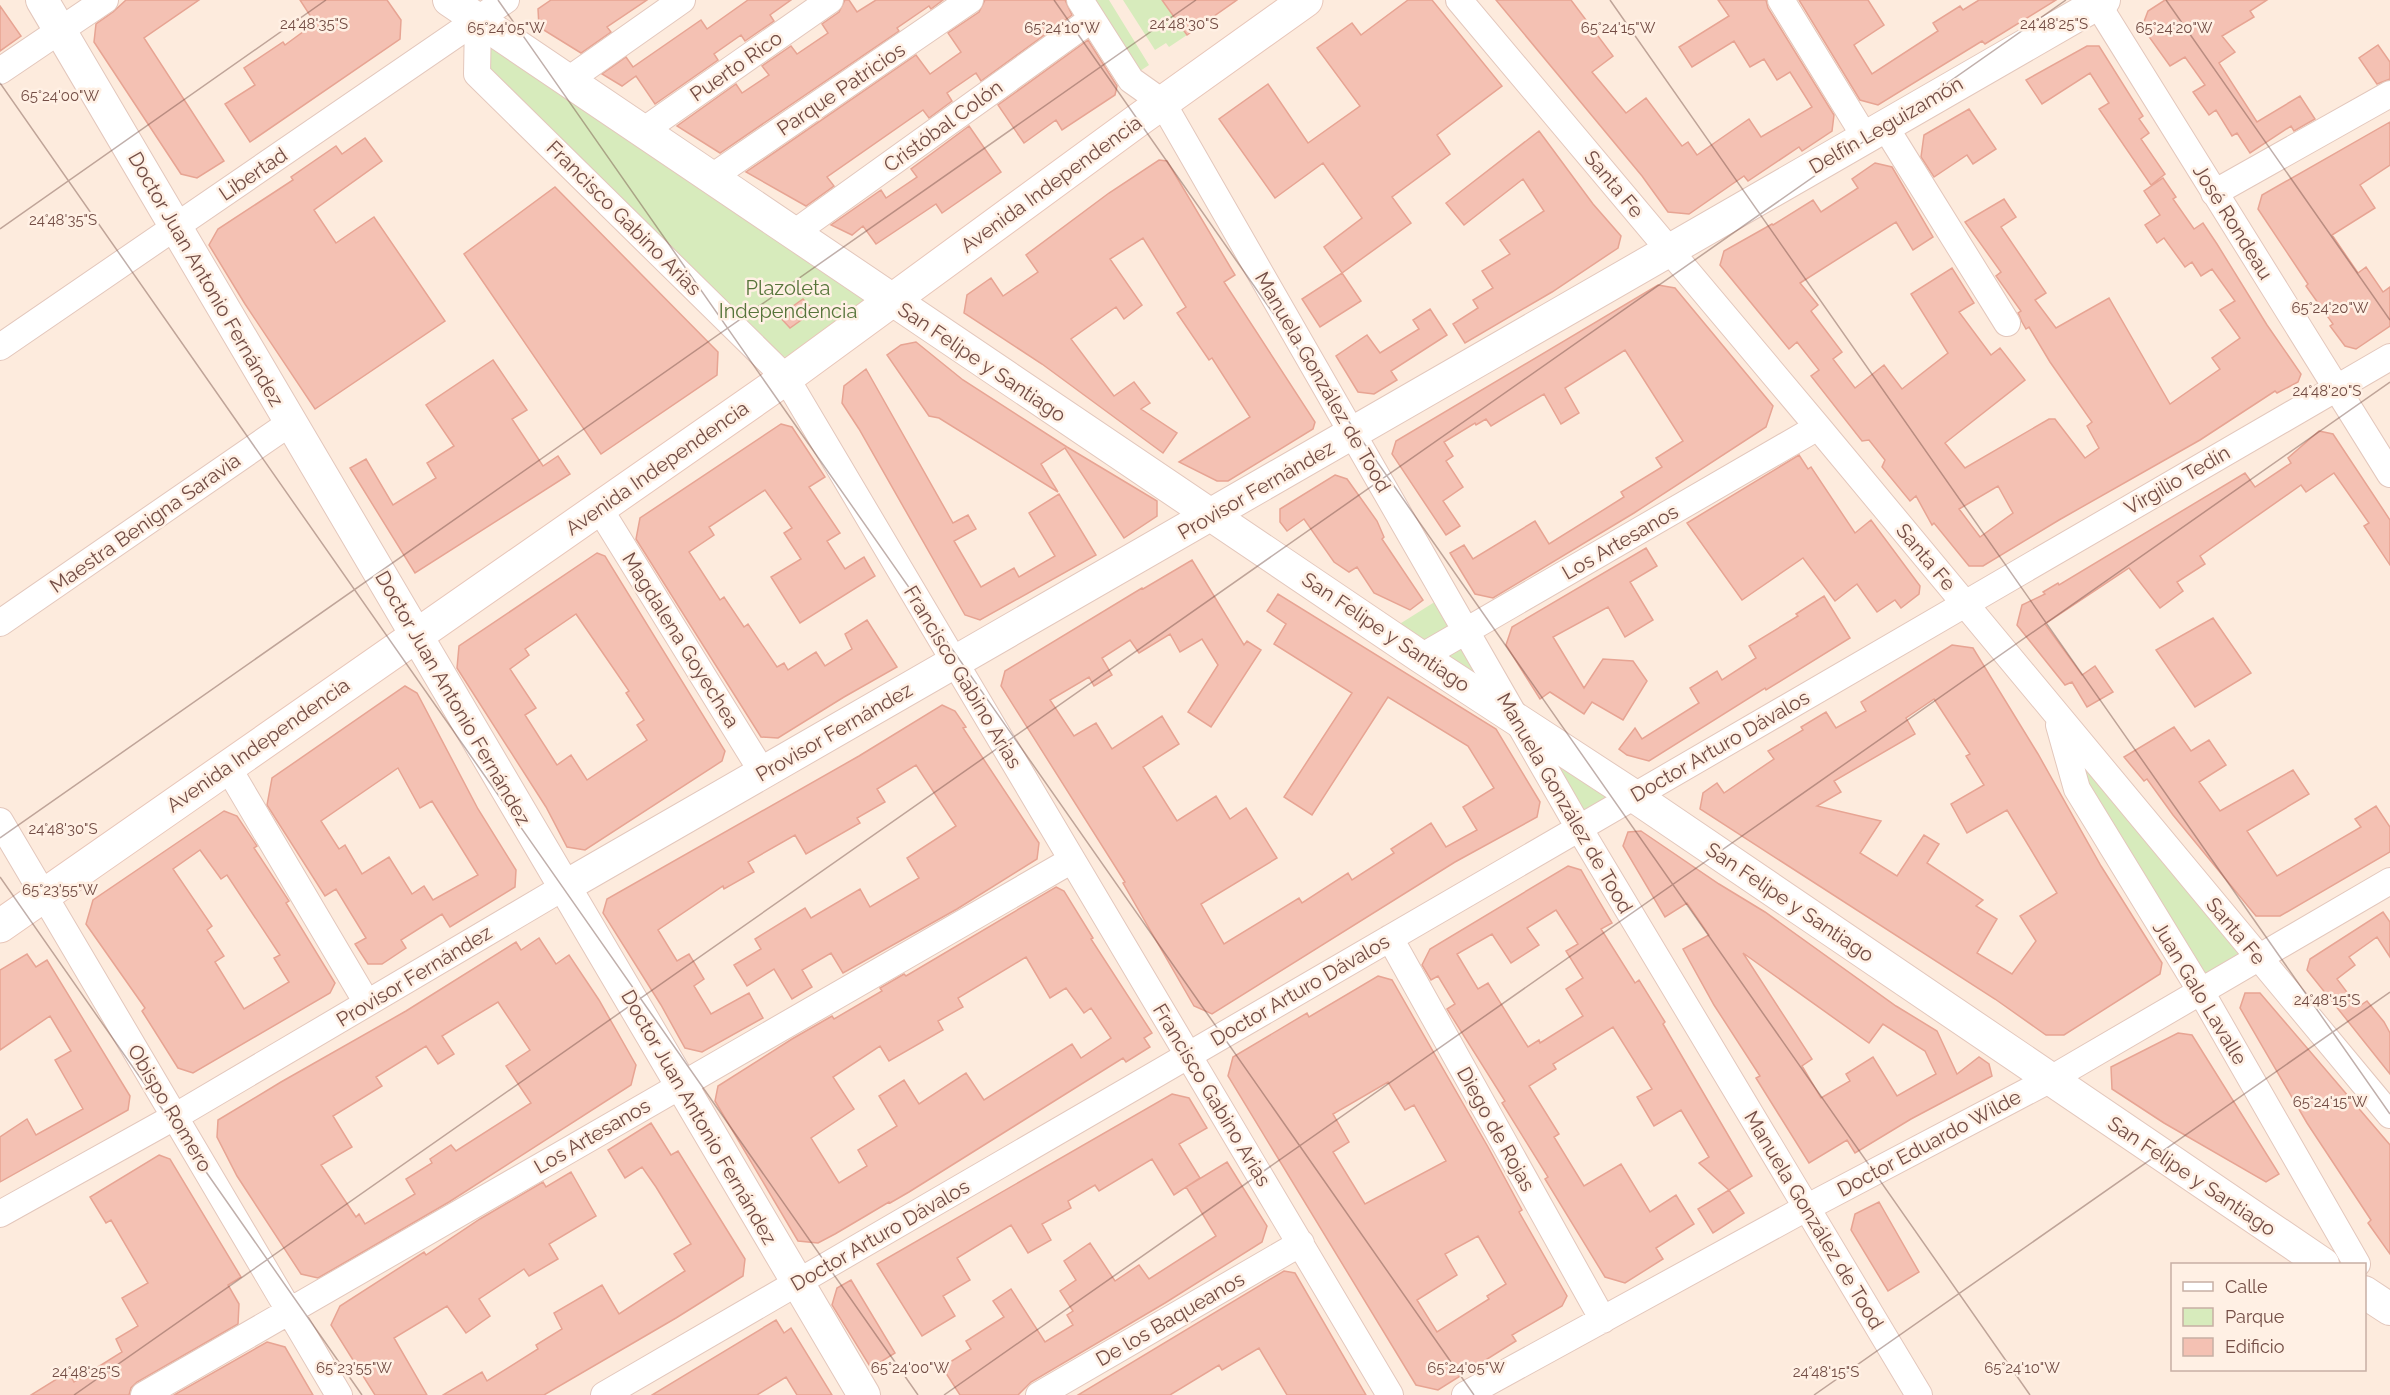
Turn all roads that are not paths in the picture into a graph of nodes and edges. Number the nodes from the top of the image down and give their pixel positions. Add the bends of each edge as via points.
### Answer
1 (42, 0) edge
2 (105, 0) edge
3 (448, 0) edge
4 (506, 0) edge
5 (682, 0) edge
6 (830, 0) edge
7 (970, 0) edge
8 (1306, 0) edge
9 (1459, 0) edge
10 (1781, 0) edge
11 (2099, 1) edge
12 (1086, 9) edge
13 (478, 20) junction
14 (60, 30) junction
15 (0, 71) edge
16 (567, 81) junction
17 (2390, 93) edge
18 (1162, 102) junction
19 (642, 131) junction
20 (1874, 131) junction
21 (712, 177) junction
22 (2214, 193) junction
23 (176, 227) junction
24 (794, 233) junction
25 (1669, 250) junction
26 (892, 301) junction
27 (2007, 323) dead end
28 (0, 347) edge
29 (2390, 357) edge
30 (786, 378) junction
31 (2336, 387) junction
32 (290, 423) junction
33 (1818, 427) junction
34 (1352, 433) junction
35 (2390, 474) edge
36 (599, 508) junction
37 (1211, 516) junction
38 (1965, 604) junction
39 (0, 623) edge
40 (1466, 631) junction
41 (416, 635) junction
42 (1421, 657) junction
43 (954, 663) junction
44 (2056, 716) junction
45 (1515, 717) junction
46 (227, 766) junction
47 (763, 773) junction
48 (1634, 796) junction
49 (0, 821) edge
50 (1579, 828) junction
51 (1072, 860) junction
52 (2390, 881) edge
53 (564, 887) junction
54 (44, 896) junction
55 (0, 926) edge
56 (1389, 938) junction
57 (2258, 958) junction
58 (2200, 990) junction
59 (367, 1003) junction
60 (1188, 1056) junction
61 (2049, 1080) junction
62 (680, 1085) junction
63 (2390, 1115) edge
64 (176, 1116) junction
65 (1806, 1208) junction
66 (0, 1215) edge
67 (1301, 1243) junction
68 (2322, 1263) edge
69 (2356, 1263) edge
70 (796, 1283) junction
71 (291, 1311) junction
72 (1604, 1320) junction
73 (144, 1395) edge
74 (339, 1395) edge
75 (604, 1395) edge
76 (864, 1395) edge
77 (1039, 1395) edge
78 (1390, 1395) edge
79 (1465, 1395) edge
80 (1919, 1395) edge

1 - 14 street, Doctor Juan Antonio Fernández
2 - 14 street
3 - 13 street, San Felipe y Santiago
4 - 13 street, Libertad
5 - 16 street
6 - 19 street, Puerto Rico
7 - 21 street, Parque Patricios
8 - 18 main road, Avenida Independencia
9 - 25 street, Santa Fe
10 - 20 street
11 - 20 street, Delfín Leguizamón
11 - 22 street, José Rondeau
12 - 18 street, Manuela González de Tood via 1131,80
12 - 24 street, Cristóbal Colón
13 - 16 street, San Felipe y Santiago
13 - 23 street, Libertad
13 - 30 street, Francisco Gabino Arias via 477,74
14 - 15 street
14 - 23 street, Doctor Juan Antonio Fernández
16 - 19 street, San Felipe y Santiago
17 - 22 street
18 - 26 main road, Avenida Independencia
18 - 34 street, Manuela González de Tood
19 - 21 street, San Felipe y Santiago
20 - 25 street, Delfín Leguizamón
20 - 27 street
21 - 24 street, San Felipe y Santiago
22 - 31 street, José Rondeau
23 - 28 street, Libertad
23 - 32 street, Doctor Juan Antonio Fernández
24 - 26 street, San Felipe y Santiago
25 - 33 street, Santa Fe
25 - 34 street, Provisor Fernández
26 - 30 main road, Avenida Independencia
26 - 37 street, San Felipe y Santiago
29 - 31 street, Virgilio Tedín
30 - 36 main road, Avenida Independencia
30 - 43 street, Francisco Gabino Arias
31 - 35 street, José Rondeau
31 - 38 street, Virgilio Tedín
32 - 39 street, Maestra Benigna Saravia
32 - 41 street, Doctor Juan Antonio Fernández
33 - 38 street, Santa Fe
33 - 40 street, Los Artesanos
34 - 37 street, Provisor Fernández
34 - 40 street, Manuela González de Tood
36 - 41 main road, Avenida Independencia
36 - 47 street, Magdalena Goyechea
37 - 42 street, San Felipe y Santiago
37 - 43 street, Provisor Fernández
38 - 44 street, Santa Fe
38 - 48 street, Doctor Arturo Dávalos
40 - 42 street, Los Artesanos
40 - 45 street, Manuela González de Tood
41 - 46 main road, Avenida Independencia
41 - 53 street, Doctor Juan Antonio Fernández
42 - 45 street, San Felipe y Santiago
43 - 47 street, Provisor Fernández
43 - 51 street, Francisco Gabino Arias
44 - 57 street, Santa Fe
44 - 58 street, Juan Galo Lavalle via 2077,789
45 - 48 street, San Felipe y Santiago
45 - 50 street, Manuela González de Tood
46 - 54 main road, Avenida Independencia
46 - 59 street
47 - 53 street, Provisor Fernández
48 - 50 street, Doctor Arturo Dávalos
48 - 61 street, San Felipe y Santiago
49 - 54 street, Obispo Romero
50 - 56 street, Doctor Arturo Dávalos
50 - 65 street, Manuela González de Tood
51 - 60 street, Francisco Gabino Arias
51 - 62 street, Los Artesanos
52 - 57 street, Doctor Eduardo Wilde
53 - 59 street, Provisor Fernández
53 - 62 street, Doctor Juan Antonio Fernández
54 - 55 main road, Avenida Independencia
54 - 64 street, Obispo Romero
56 - 60 street, Doctor Arturo Dávalos
56 - 72 street, Diego de Rojas
57 - 58 street, Doctor Eduardo Wilde
57 - 63 street, Santa Fe
58 - 61 street, Doctor Eduardo Wilde
58 - 69 street, Juan Galo Lavalle
59 - 64 street, Provisor Fernández
60 - 67 street, Francisco Gabino Arias
60 - 70 street, Doctor Arturo Dávalos
61 - 65 street, Doctor Eduardo Wilde
61 - 68 street, San Felipe y Santiago
62 - 70 street, Doctor Juan Antonio Fernández
62 - 71 street, Los Artesanos
64 - 66 street, Provisor Fernández
64 - 71 street, Obispo Romero
65 - 72 street, Doctor Eduardo Wilde
65 - 80 street, Manuela González de Tood
67 - 77 street, De los Baqueanos
67 - 78 street, Francisco Gabino Arias
70 - 75 street, Doctor Arturo Dávalos
70 - 76 street, Doctor Juan Antonio Fernández
71 - 73 street, Los Artesanos
71 - 74 street, Obispo Romero
72 - 79 street, Doctor Eduardo Wilde

